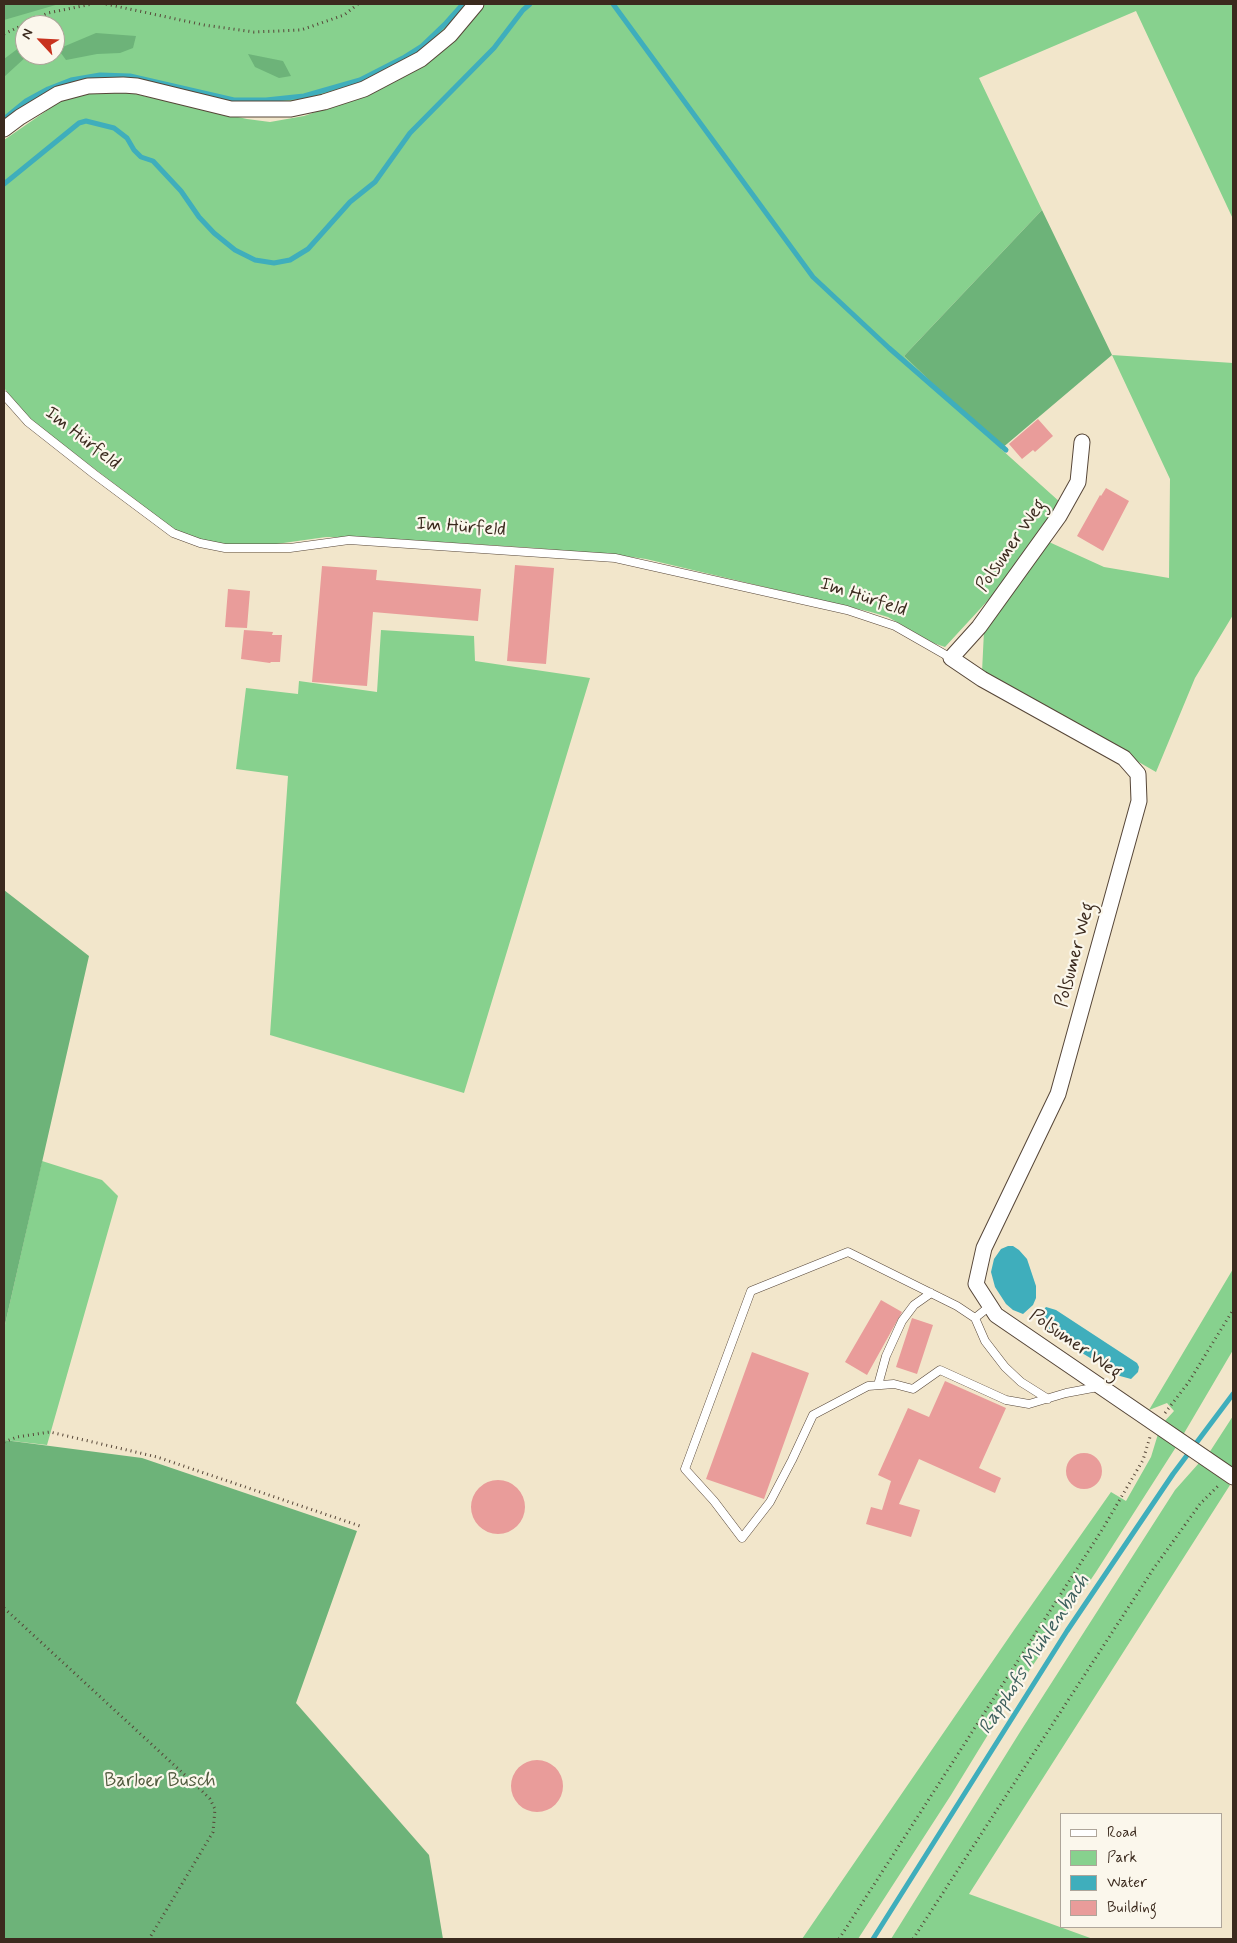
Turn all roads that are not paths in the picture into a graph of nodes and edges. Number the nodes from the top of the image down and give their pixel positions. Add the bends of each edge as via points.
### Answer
1 (476, 4) edge
2 (4, 129) edge
3 (4, 395) edge
4 (1082, 442) dead end
5 (951, 658) junction
6 (931, 1293) junction
7 (990, 1306) junction
8 (975, 1318) junction
9 (878, 1385) junction
10 (1100, 1386) junction
11 (1048, 1399) junction
12 (1228, 1474) edge

1 - 2 street via 450,35 421,60 364,89 324,102 291,109 231,109 137,86 88,86 58,94
3 - 5 lane, Im Hürfeld via 28,422 94,474 173,533 200,543 225,548 290,548 349,540 615,558 855,613 895,626
4 - 5 street, Polsumer Weg via 1078,482 1059,516 979,627
5 - 7 street, Polsumer Weg via 982,679 1124,758 1138,774 1139,801 1058,1094 984,1248 976,1284
6 - 8 lane
6 - 9 lane via 914,1305 902,1321 886,1356
6 - 9 lane via 848,1252 751,1291 686,1469 742,1538 770,1502 813,1415 868,1386
7 - 8 lane
7 - 10 street, Polsumer Weg via 996,1315
8 - 11 lane via 985,1342 1005,1367 1020,1382
9 - 11 lane via 894,1384 913,1389 940,1370 1006,1400 1029,1404
10 - 11 lane
10 - 12 street, Polsumer Weg

